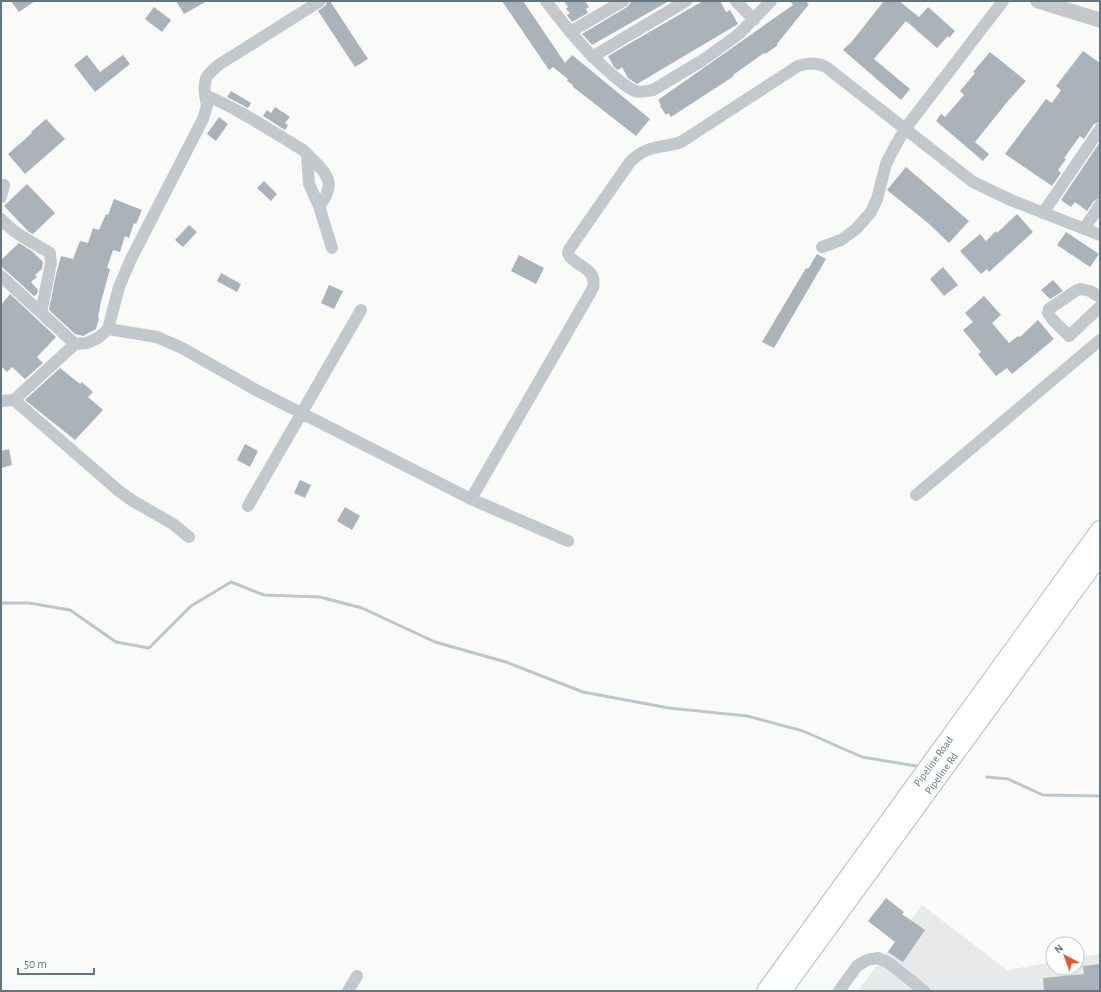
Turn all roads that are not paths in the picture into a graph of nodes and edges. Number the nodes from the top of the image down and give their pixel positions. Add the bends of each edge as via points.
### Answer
1 (320, 1) edge
2 (546, 1) edge
3 (623, 1) edge
4 (686, 1) edge
5 (736, 1) edge
6 (771, 1) edge
7 (1003, 1) edge
8 (1038, 1) edge
9 (754, 20) junction
10 (1100, 20) edge
11 (570, 32) junction
12 (592, 57) junction
13 (205, 95) junction
14 (905, 129) junction
15 (1100, 130) edge
16 (306, 154) junction
17 (4, 185) dead end
18 (1, 197) edge
19 (1100, 205) edge
20 (319, 206) junction
21 (1043, 213) junction
22 (1, 219) edge
23 (1084, 229) junction
24 (1100, 235) edge
25 (822, 247) dead end
26 (332, 248) dead end
27 (1, 276) edge
28 (1100, 297) edge
29 (1100, 307) edge
30 (361, 310) dead end
31 (41, 313) junction
32 (108, 329) junction
33 (1100, 340) edge
34 (75, 344) junction
35 (14, 400) junction
36 (1, 401) edge
37 (302, 414) junction
38 (916, 495) dead end
39 (471, 499) junction
40 (248, 506) dead end
41 (1100, 530) edge
42 (189, 537) dead end
43 (568, 541) dead end
44 (1100, 555) edge
45 (357, 976) dead end
46 (348, 991) edge
47 (766, 991) edge
48 (782, 991) edge
49 (839, 991) edge
50 (924, 991) edge

1 - 13 street via 211,71 205,78
2 - 11 street
3 - 11 street
4 - 12 street
5 - 9 street
6 - 9 street
7 - 14 street
8 - 10 street
9 - 12 street via 703,60 653,90 636,91 622,83
11 - 12 street
13 - 16 street via 243,114
13 - 32 street via 203,119 131,259 119,287
14 - 21 street via 974,182
14 - 25 street via 886,164 877,199 870,212 856,229 841,240
14 - 39 street via 826,68 818,63 809,63 798,66 681,142 656,146 637,156 630,162 570,248 570,257 589,270 593,276 594,288
15 - 21 street
16 - 20 street via 309,184
16 - 20 street via 324,171 330,183 328,192
17 - 18 street
19 - 23 street
20 - 26 street
21 - 23 street
22 - 31 street via 15,232 50,253 51,263
23 - 24 street
27 - 31 street
28 - 29 street via 1086,289 1076,290 1049,309 1048,313 1069,336
30 - 37 street
31 - 34 street
32 - 34 street via 92,341
32 - 37 street via 157,337 182,348
33 - 38 street
34 - 35 street
35 - 36 street
35 - 42 street via 119,491
37 - 39 street
37 - 40 street
39 - 43 street
41 - 47 main road, Pipeline Road
44 - 48 main road, Pipeline Rd
45 - 46 street
49 - 50 street via 857,966 867,960 878,958 889,963

